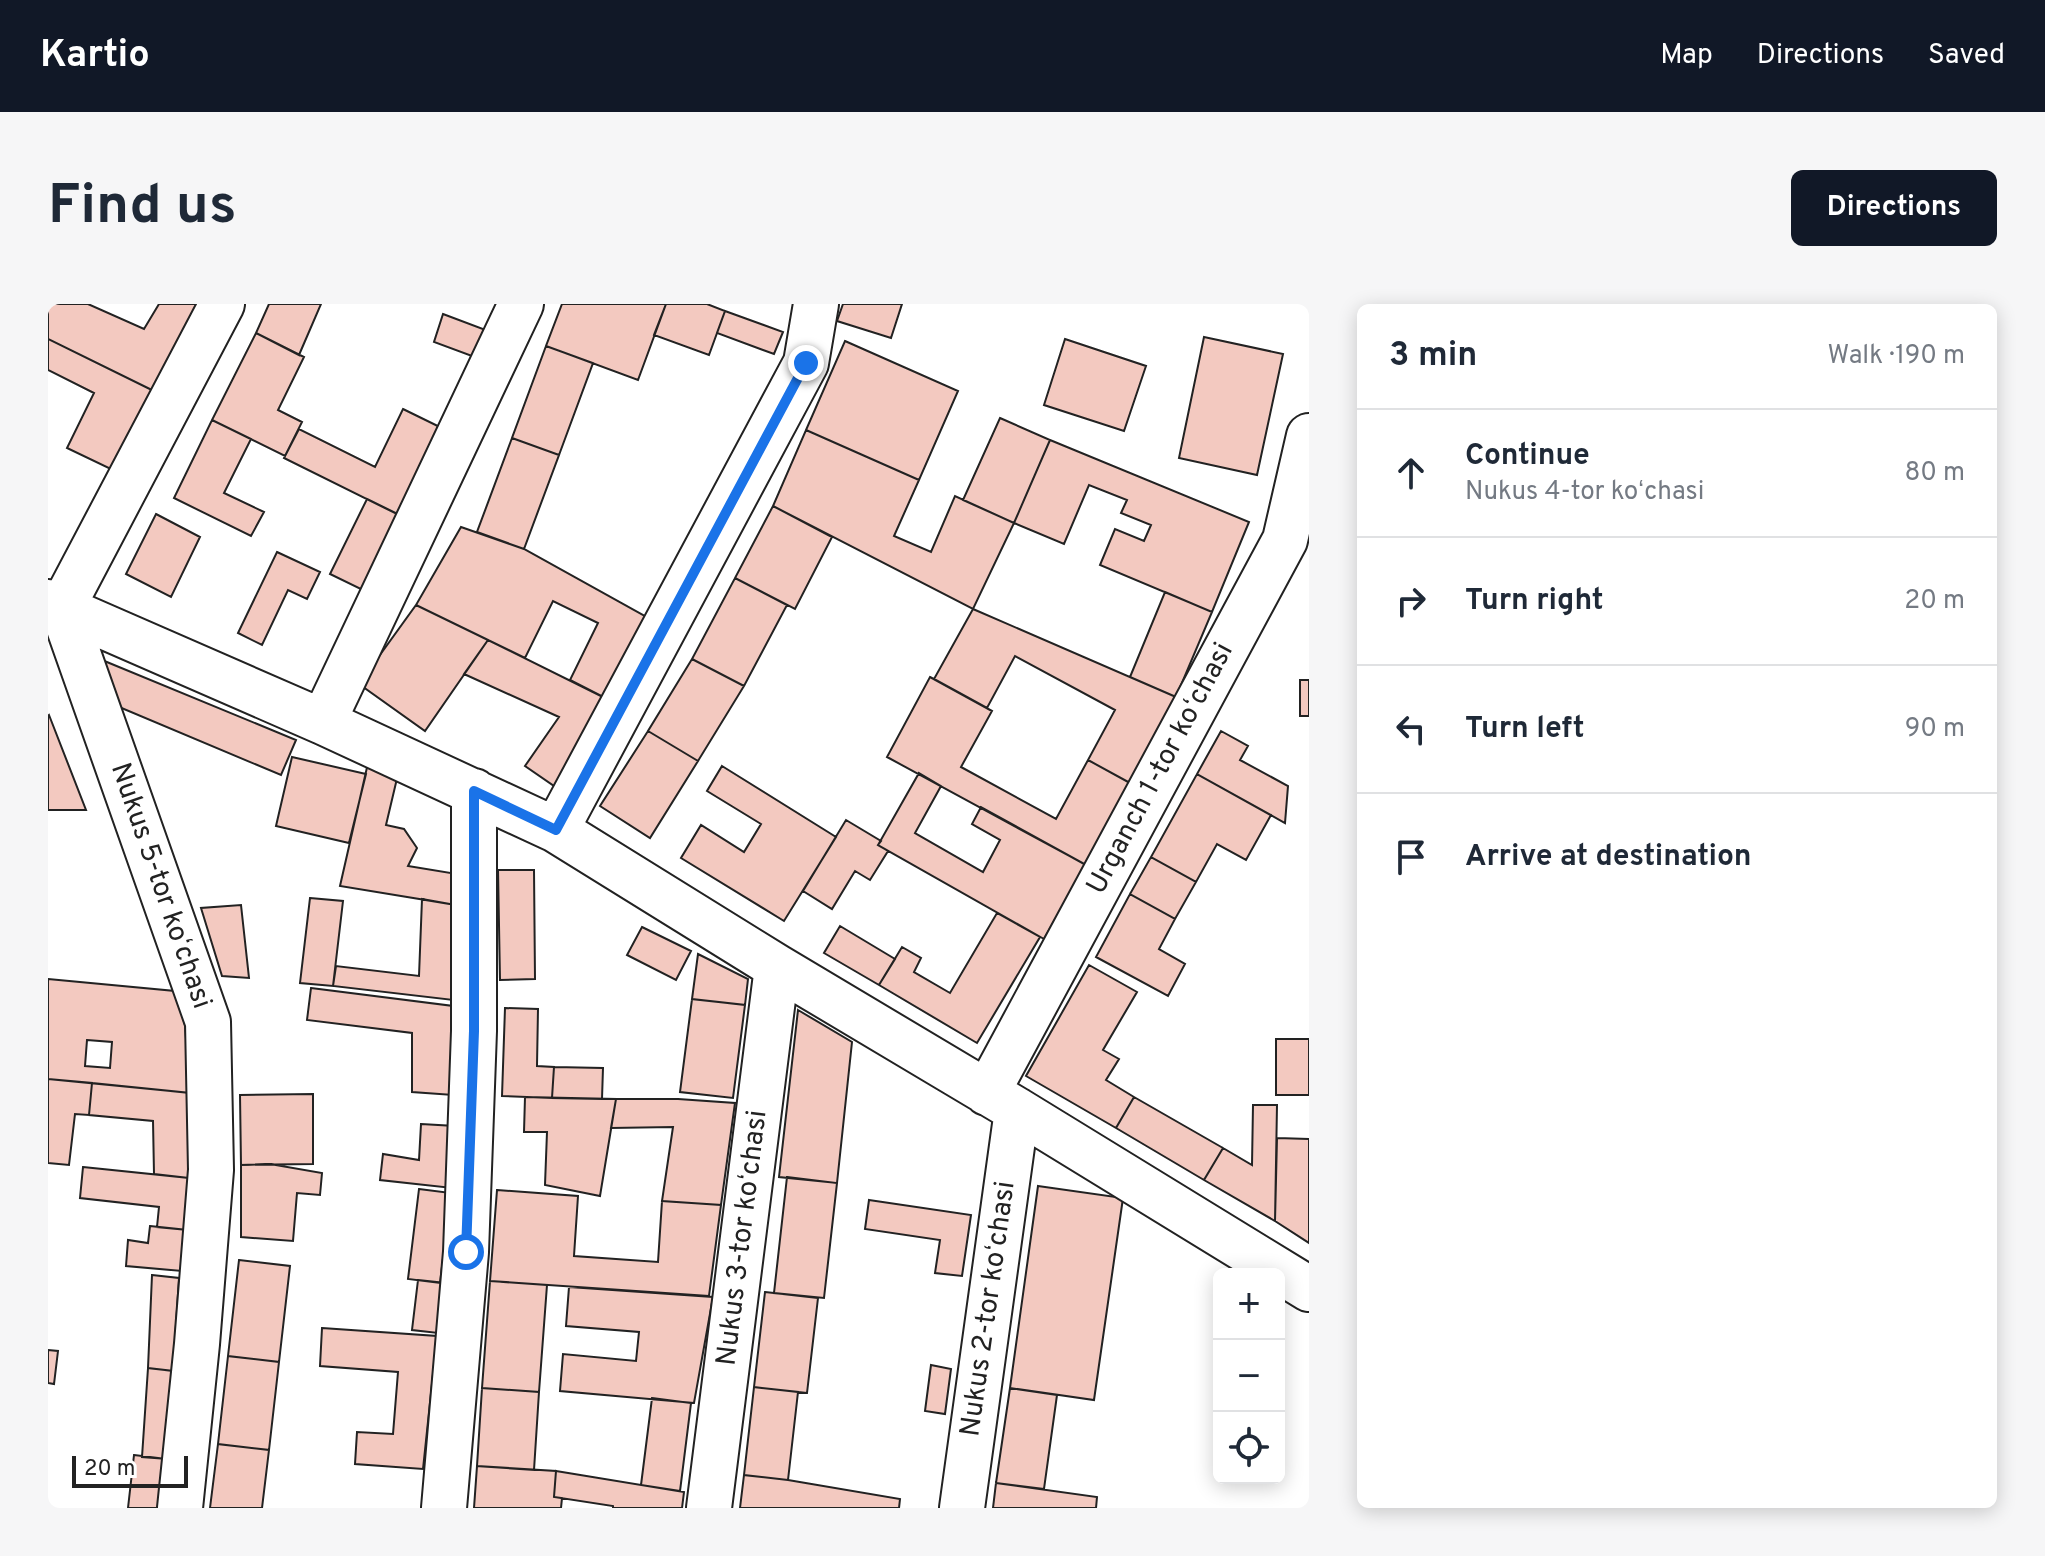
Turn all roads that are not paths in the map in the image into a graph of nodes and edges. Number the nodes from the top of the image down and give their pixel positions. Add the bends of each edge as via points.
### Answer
1 (222, 304) edge
2 (521, 304) edge
3 (816, 304) edge
4 (1309, 436) edge
5 (55, 605) edge
6 (323, 722) junction
7 (474, 791) junction
8 (556, 830) junction
9 (777, 967) junction
10 (1002, 1101) junction
11 (1309, 1289) edge
12 (180, 1508) edge
13 (444, 1508) edge
14 (709, 1508) edge
15 (962, 1508) edge

1 - 5 street
2 - 6 street
3 - 8 street via 806,363
4 - 10 street, Urganch 1-tor koʻchasi via 1285,540
5 - 6 street
5 - 12 street, Nukus 5-tor koʻchasi via 208,1022 211,1170
6 - 7 street
7 - 8 street
7 - 13 street via 474,1031 466,1252
8 - 9 street
9 - 10 street
9 - 14 street, Nukus 3-tor koʻchasi
10 - 11 street
10 - 15 street, Nukus 2-tor koʻchasi

